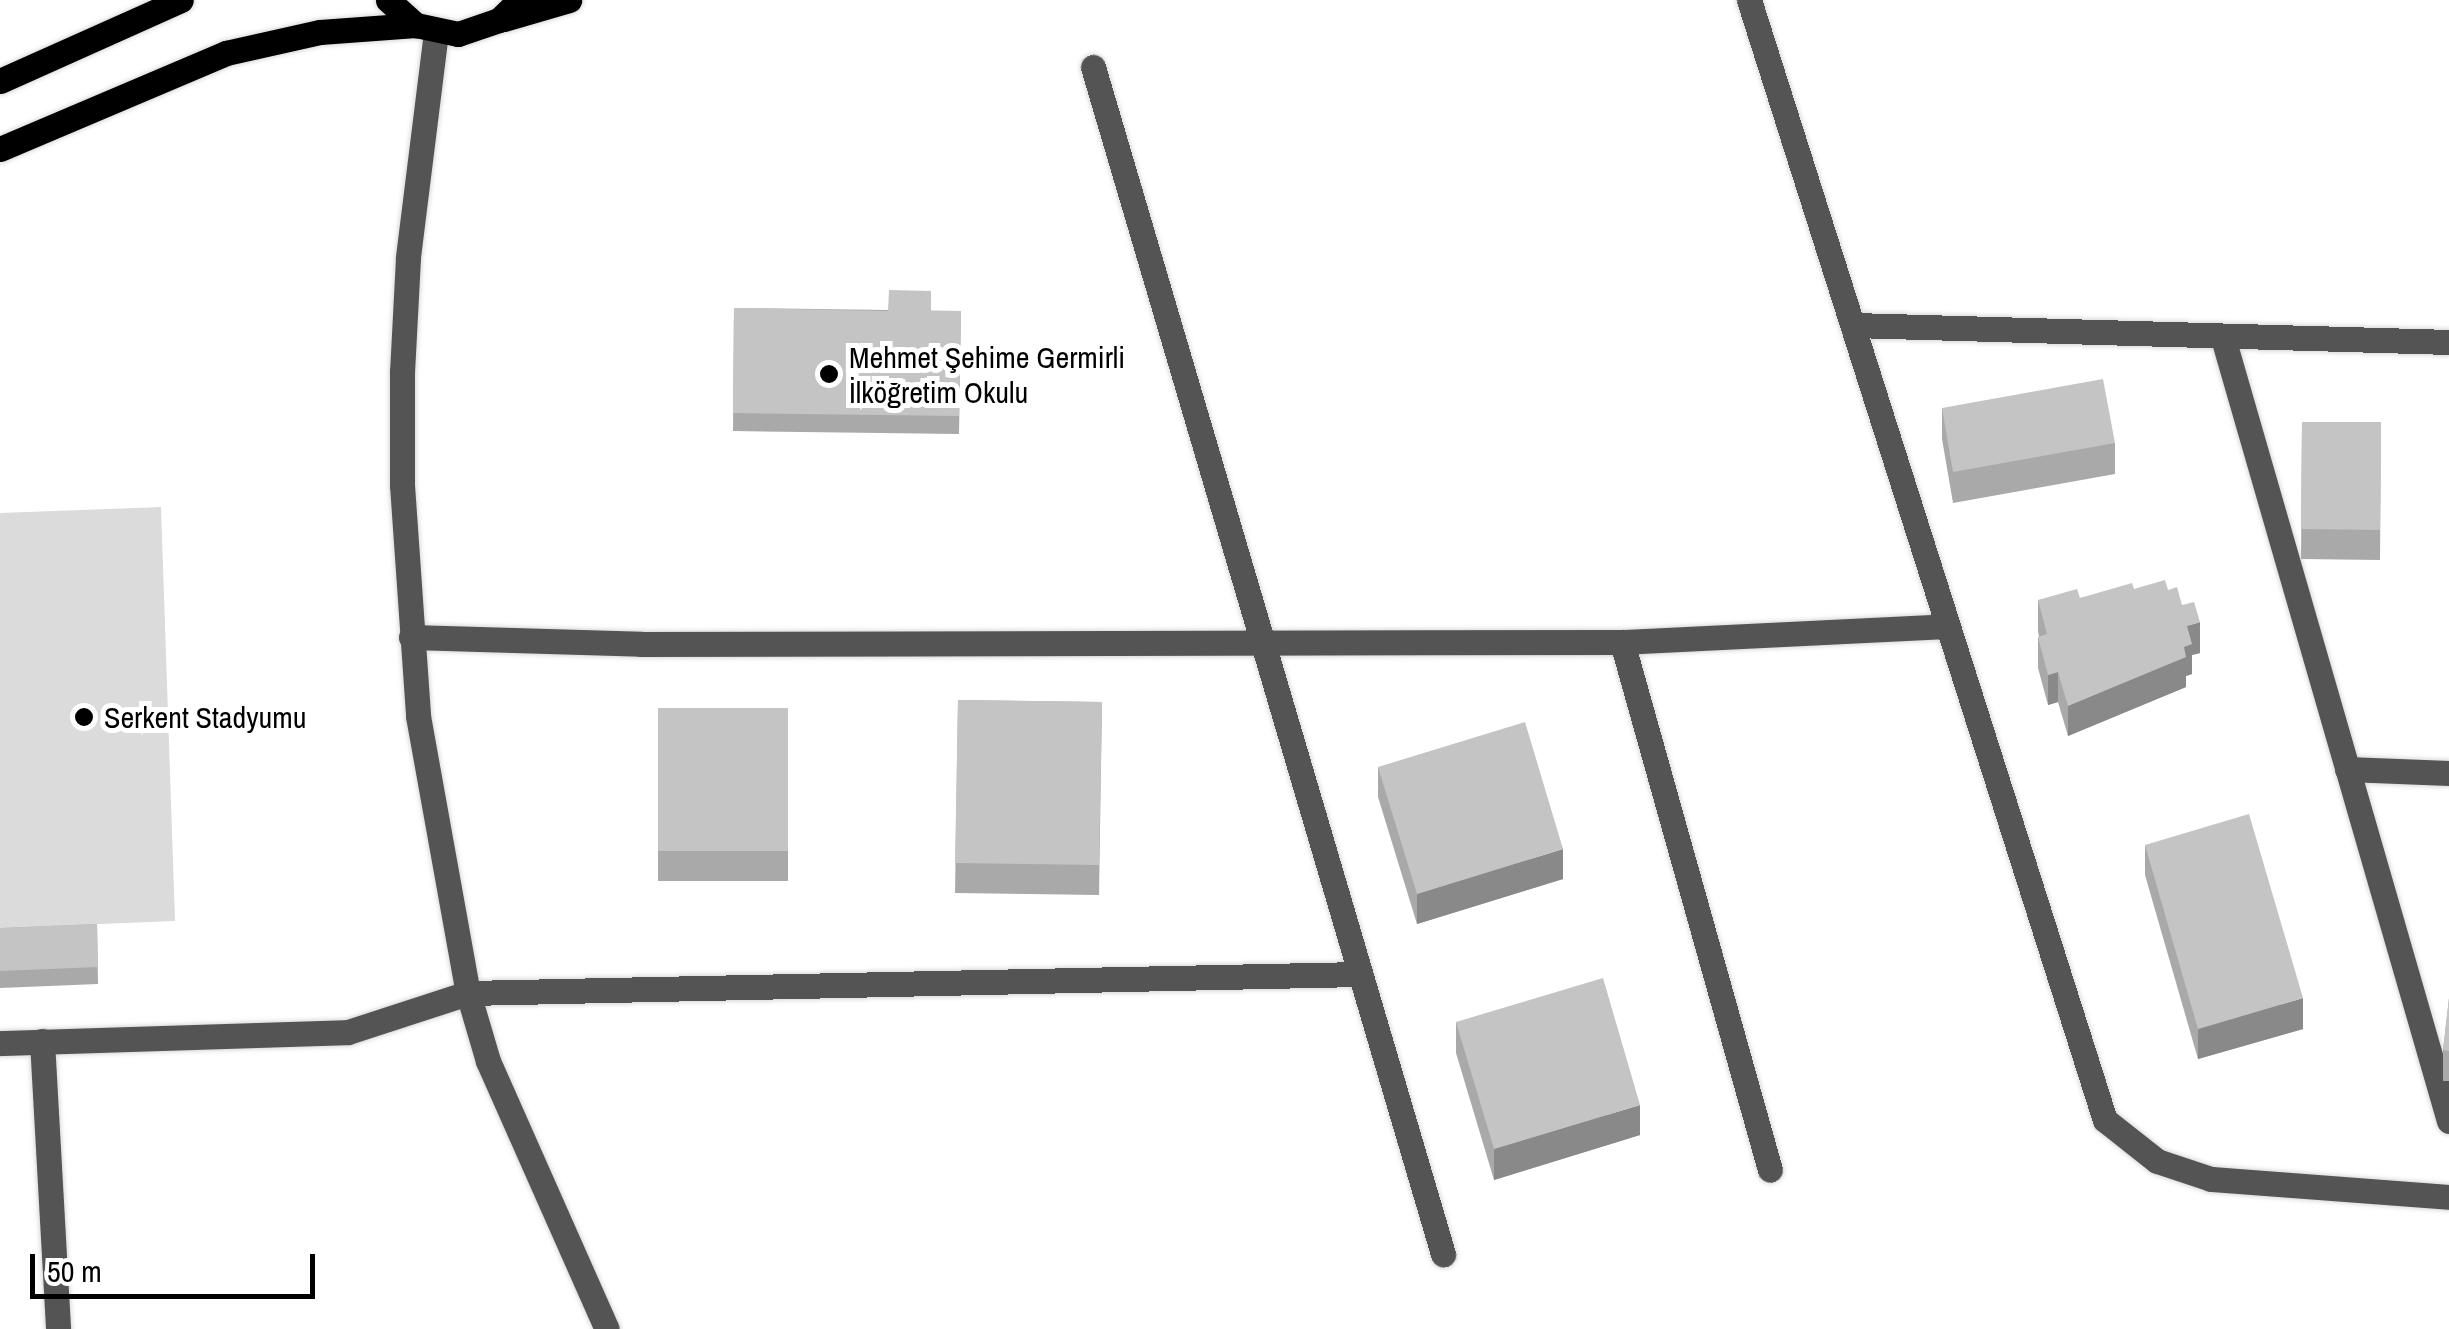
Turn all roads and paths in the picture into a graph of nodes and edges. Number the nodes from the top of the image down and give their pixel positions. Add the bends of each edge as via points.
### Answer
1 (181, 0) edge
2 (388, 0) edge
3 (520, 0) edge
4 (570, 0) edge
5 (1749, 0) edge
6 (499, 20) junction
7 (426, 28) junction
8 (1093, 66) dead end
9 (0, 80) edge
10 (0, 149) edge
11 (1852, 325) junction
12 (2223, 338) junction
13 (2449, 342) edge
14 (1944, 626) junction
15 (411, 637) junction
16 (1262, 641) junction
17 (1622, 642) junction
18 (2348, 769) junction
19 (2449, 773) edge
20 (1360, 974) junction
21 (468, 993) junction
22 (42, 1040) junction
23 (0, 1043) edge
24 (2449, 1120) edge
25 (1770, 1170) dead end
26 (2449, 1197) edge
27 (1443, 1254) dead end
28 (58, 1329) edge
29 (608, 1329) edge

1 - 9 main road
2 - 7 main road
3 - 6 main road
4 - 6 main road
5 - 11 street
6 - 7 main road via 458,34
7 - 10 main road via 320,32 226,53
7 - 15 street via 402,372
8 - 16 street
11 - 12 street
11 - 14 street
12 - 13 street
12 - 18 street
14 - 17 street
14 - 26 street via 2105,1120 2157,1161 2211,1179
15 - 16 street via 800,645
15 - 21 street via 436,832
16 - 17 street
16 - 20 street
17 - 25 street
18 - 19 street
18 - 24 street
20 - 21 street
20 - 27 street
21 - 22 street via 348,1032
21 - 29 street via 488,1062
22 - 23 street
22 - 28 street

